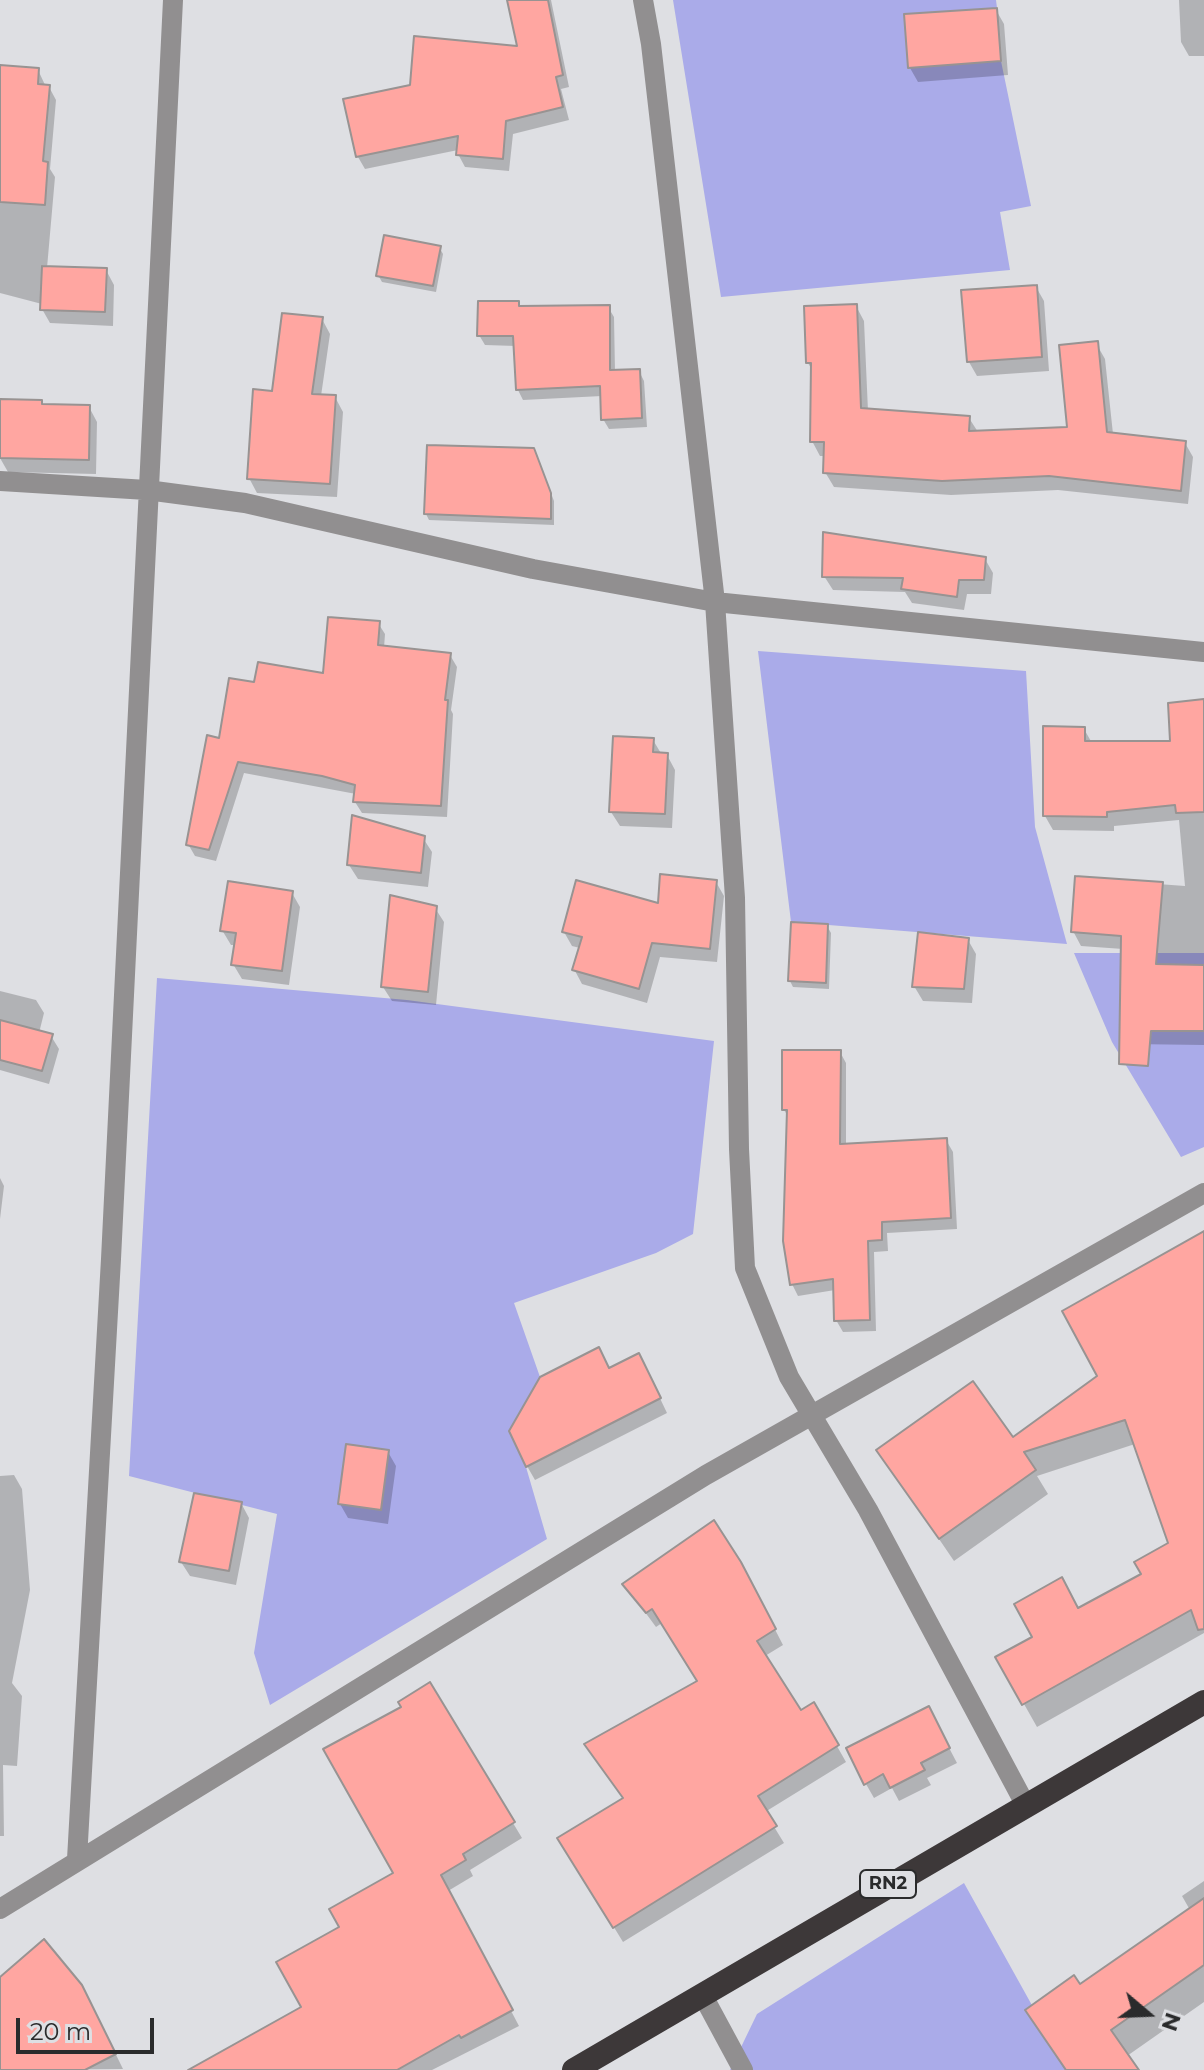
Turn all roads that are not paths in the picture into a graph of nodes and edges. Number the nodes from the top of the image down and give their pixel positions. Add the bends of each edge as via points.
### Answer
1 (173, 0) edge
2 (643, 0) edge
3 (0, 481) edge
4 (147, 490) junction
5 (715, 602) junction
6 (1204, 652) edge
7 (1204, 1193) edge
8 (812, 1413) junction
9 (1203, 1703) edge
10 (1025, 1804) junction
11 (77, 1859) junction
12 (0, 1909) edge
13 (702, 1994) junction
14 (574, 2070) edge
15 (743, 2070) edge

1 - 4 street
2 - 5 street
3 - 4 street
4 - 5 street via 245,503 533,569
4 - 11 street
5 - 6 street
5 - 8 street via 735,898 745,1268 789,1377
7 - 8 street
8 - 10 street
8 - 11 street
9 - 10 highway, RN2
10 - 13 highway, RN2
11 - 12 street
13 - 14 highway, RN2
13 - 15 street

